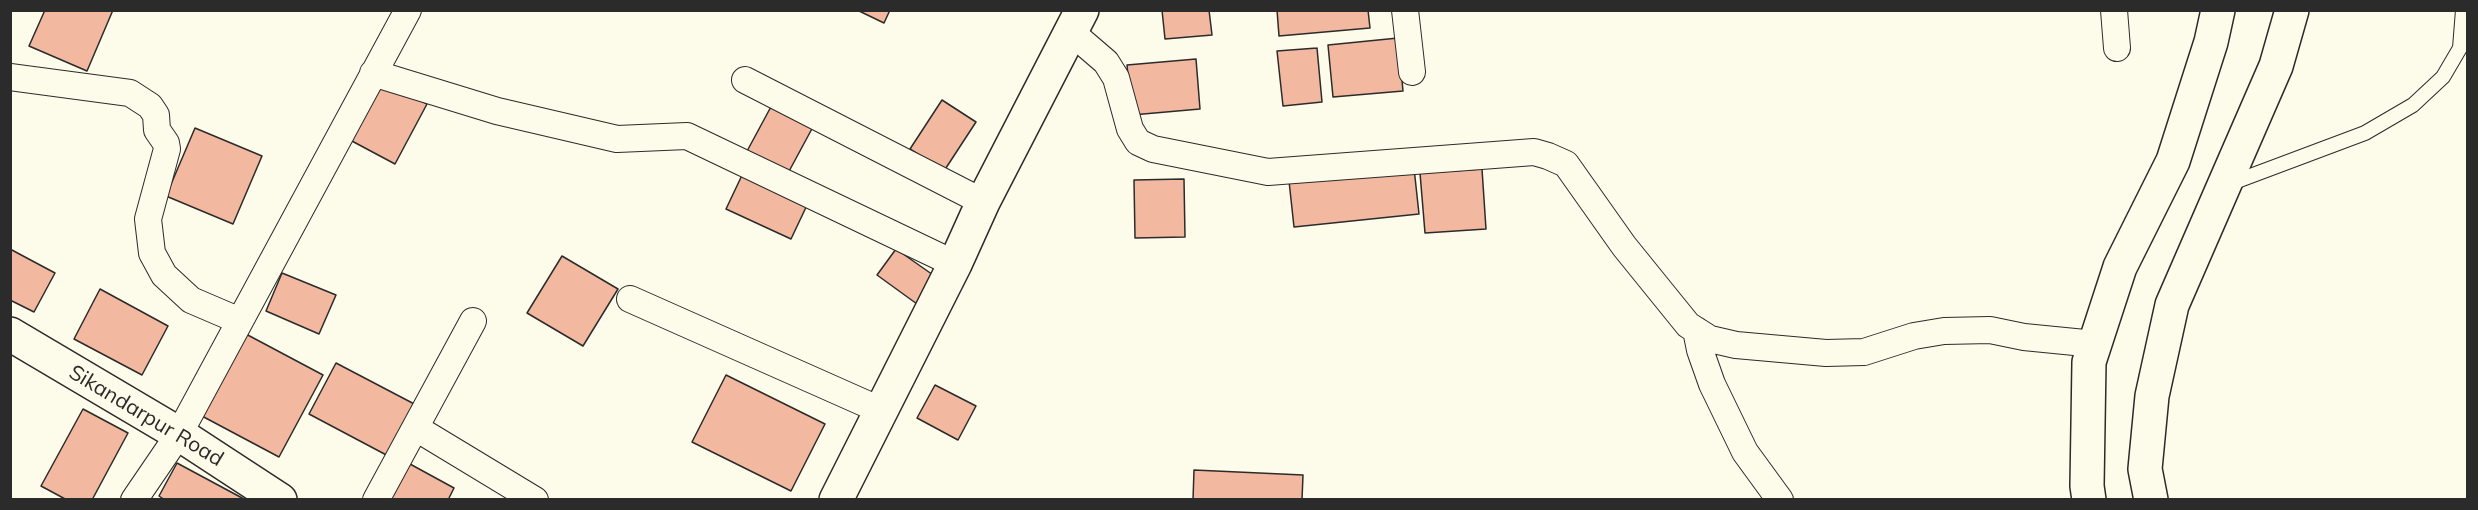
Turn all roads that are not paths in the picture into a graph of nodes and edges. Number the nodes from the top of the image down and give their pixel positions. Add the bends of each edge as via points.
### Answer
1 (408, 10) edge
2 (1405, 10) edge
3 (2114, 10) edge
4 (2218, 10) edge
5 (2292, 10) edge
6 (2463, 10) edge
7 (1076, 21) edge
8 (2117, 48) dead end
9 (1412, 72) dead end
10 (373, 73) junction
11 (10, 77) edge
12 (745, 80) dead end
13 (2224, 185) junction
14 (983, 202) junction
15 (955, 264) junction
16 (630, 299) dead end
17 (240, 321) junction
18 (473, 321) dead end
19 (1696, 330) junction
20 (10, 334) edge
21 (2095, 344) junction
22 (880, 410) junction
23 (416, 428) junction
24 (179, 434) junction
25 (134, 500) edge
26 (280, 500) edge
27 (376, 500) edge
28 (534, 500) edge
29 (836, 500) edge
30 (1780, 500) edge
31 (2090, 500) edge
32 (2151, 500) edge

1 - 10 street
2 - 9 street
3 - 8 street
4 - 21 street via 2173,160 2120,267
5 - 13 street via 2276,66
6 - 13 lane via 2460,48 2443,77 2413,105 2365,134
7 - 14 street
7 - 19 street via 1116,78 1130,129 1138,142 1152,149 1268,172 1534,152 1566,164 1624,246
10 - 15 street via 497,111 617,139 687,136
10 - 17 street
11 - 17 street via 130,93 150,106 167,149 148,219 152,253 164,275 190,300
12 - 14 street
13 - 32 street via 2172,305 2151,406 2145,469
14 - 15 street
15 - 22 street
16 - 22 street
17 - 24 street
18 - 23 street
19 - 21 street via 1710,339 1736,345 1826,353 1864,352 1944,331 1990,330
19 - 30 street via 1712,384 1745,452
20 - 24 street, Sikandarpur Road
21 - 31 street via 2089,362
22 - 29 street
23 - 27 street
23 - 28 street
24 - 25 street
24 - 26 street, Sikandarpur Road

